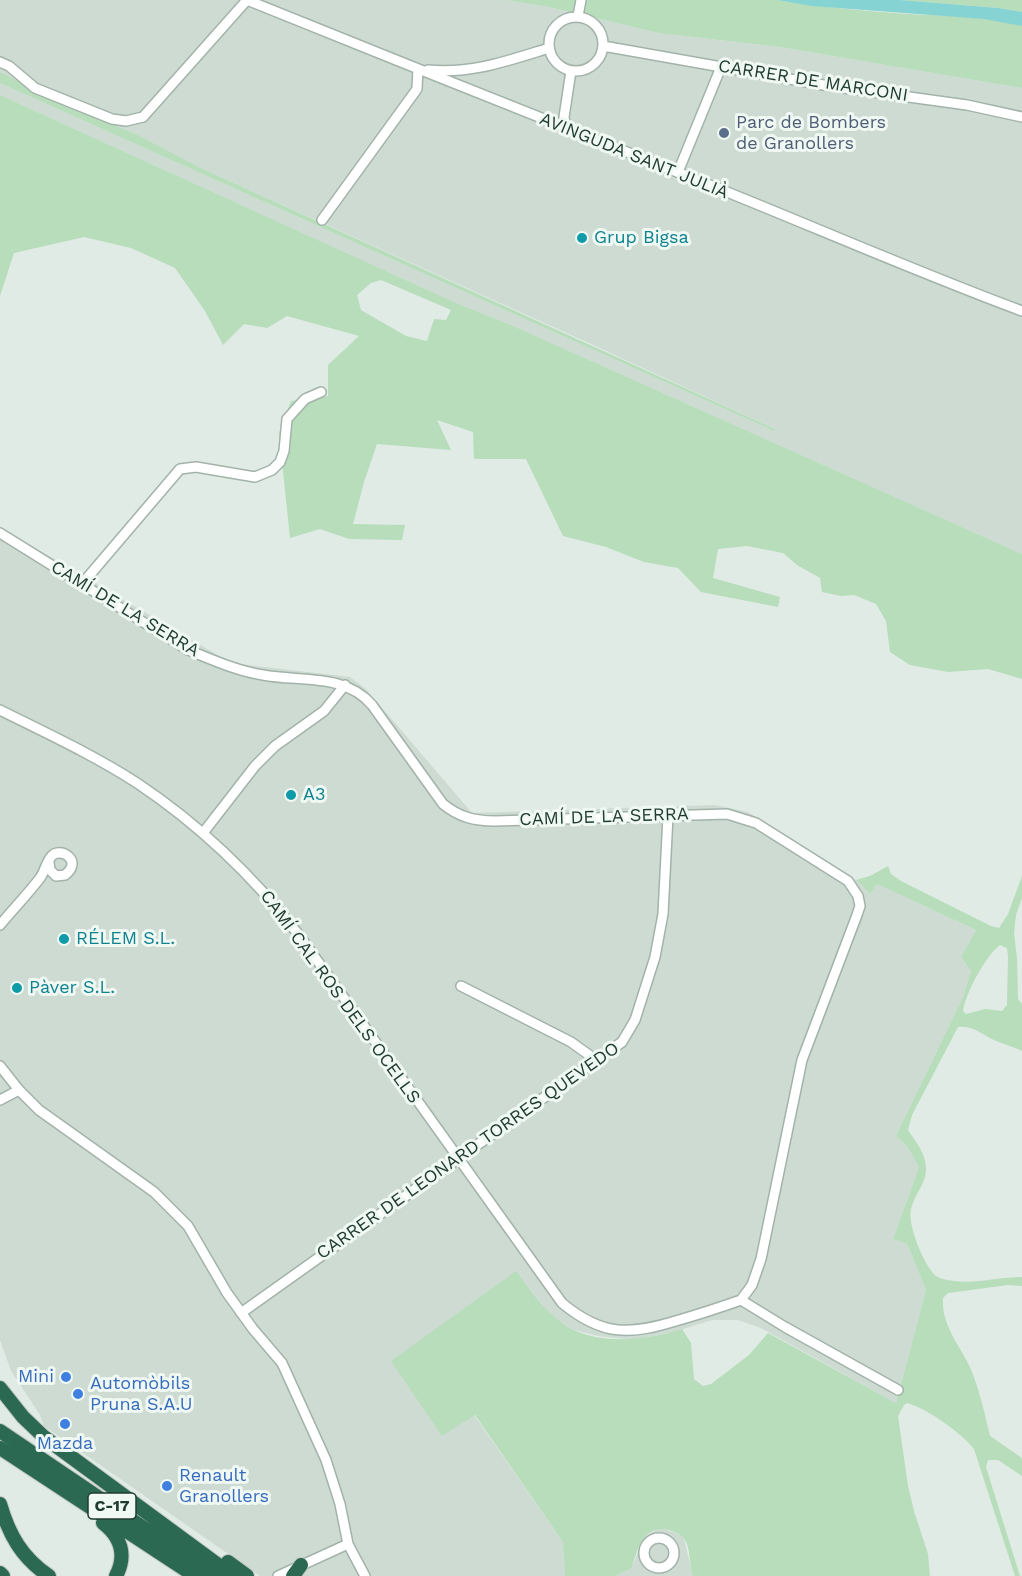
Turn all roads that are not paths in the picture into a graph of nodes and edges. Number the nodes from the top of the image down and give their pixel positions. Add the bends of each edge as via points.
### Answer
1 (247, 0) edge
2 (579, 8) edge
3 (603, 46) junction
4 (549, 48) junction
5 (0, 62) edge
6 (722, 67) junction
7 (418, 69) junction
8 (571, 71) junction
9 (1022, 117) edge
10 (566, 129) junction
11 (678, 172) junction
12 (322, 220) dead end
13 (1022, 311) edge
14 (321, 392) dead end
15 (0, 533) edge
16 (82, 584) junction
17 (345, 686) junction
18 (0, 710) edge
19 (668, 816) junction
20 (203, 833) junction
21 (49, 862) junction
22 (56, 876) junction
23 (40, 878) junction
24 (0, 924) edge
25 (462, 986) dead end
26 (596, 1060) junction
27 (0, 1066) edge
28 (19, 1090) junction
29 (0, 1100) edge
30 (457, 1159) junction
31 (741, 1300) junction
32 (240, 1313) junction
33 (0, 1388) edge
34 (898, 1390) dead end
35 (3, 1442) edge
36 (75, 1498) junction
37 (0, 1504) edge
38 (157, 1519) junction
39 (0, 1528) edge
40 (348, 1544) junction
41 (652, 1566) dead end
42 (297, 1570) edge
43 (36, 1576) edge
44 (49, 1576) edge
45 (116, 1576) edge
46 (195, 1576) edge
47 (215, 1576) edge
48 (233, 1576) edge
49 (248, 1576) edge
50 (278, 1576) edge
51 (365, 1576) edge
52 (647, 1576) edge

1 - 5 street via 143,117 112,119 35,88
1 - 7 street, AVINGUDA SANT JULIÀ
2 - 3 street via 600,30
2 - 4 street via 553,28
3 - 6 street, CARRER DE MARCONI
3 - 8 street via 595,64
4 - 7 street via 478,69
4 - 8 street via 555,62
6 - 9 street, CARRER DE MARCONI
6 - 11 street
7 - 10 street, AVINGUDA SANT JULIÀ
7 - 12 street via 417,89
8 - 10 street via 564,117
10 - 11 street, AVINGUDA SANT JULIÀ
11 - 13 street, AVINGUDA SANT JULIÀ
14 - 16 street via 305,399 287,419 284,451 272,470 255,477 196,467 180,469
15 - 16 street, CAMÍ DE LA SERRA
16 - 17 street, CAMÍ DE LA SERRA via 188,650 216,662 263,675
17 - 19 street, CAMÍ DE LA SERRA via 372,705 443,804 466,818 495,821
17 - 20 street via 324,711 255,765
18 - 20 street, CAMÍ CAL ROS DELS OCELLS via 136,782
19 - 26 street, CARRER DE LEONARD TORRES QUEVEDO via 663,914 655,957 629,1032 622,1042
19 - 31 street, CAMÍ DE LA SERRA via 727,814 756,823 848,880 860,906 802,1060 761,1259 752,1285
20 - 30 street, CAMÍ CAL ROS DELS OCELLS via 260,887 299,935
21 - 22 street
21 - 22 street via 62,853 72,862 69,872
21 - 23 street
22 - 23 street
23 - 24 street
25 - 26 street via 571,1042
26 - 30 street, CARRER DE LEONARD TORRES QUEVEDO
27 - 28 street
28 - 29 street
28 - 32 street via 39,1110 170,1206 188,1226
30 - 31 street, CAMÍ CAL ROS DELS OCELLS via 562,1303 587,1321 616,1331 646,1330
30 - 32 street, CARRER DE LEONARD TORRES QUEVEDO
31 - 34 street
32 - 40 street via 289,1377 326,1460
33 - 38 highway via 44,1437
35 - 36 highway, C-17
35 - 47 highway, C-17
36 - 45 highway via 114,1532 123,1557
36 - 46 highway, C-17
37 - 44 highway via 15,1544
38 - 48 highway
38 - 49 highway
39 - 43 highway via 14,1555
40 - 42 street
40 - 51 street
41 - 52 street
42 - 50 street

